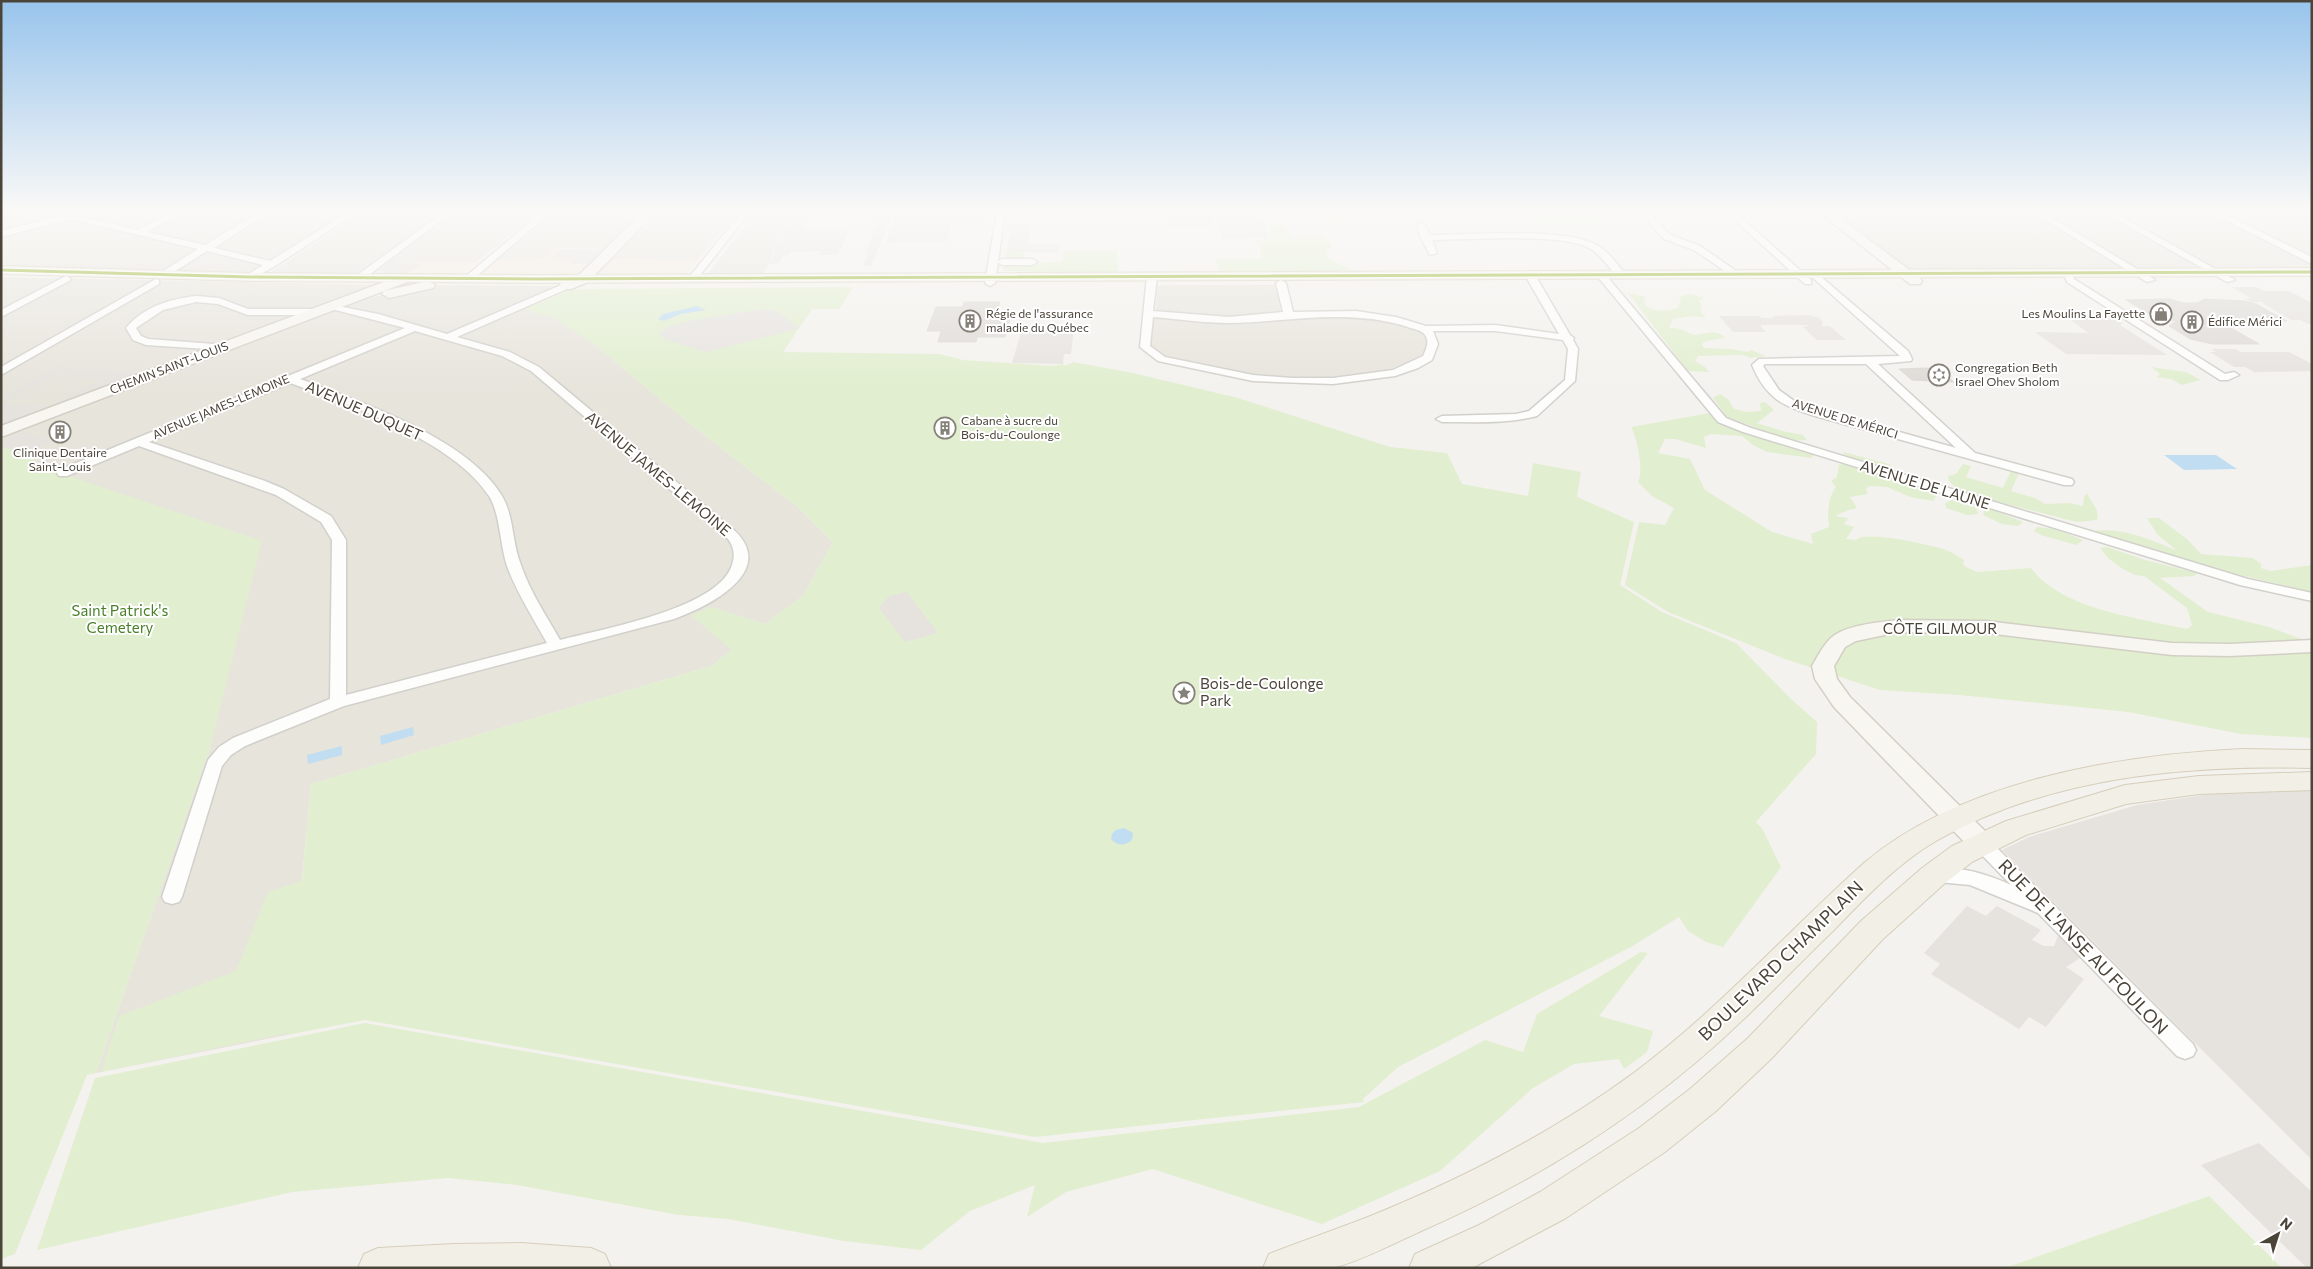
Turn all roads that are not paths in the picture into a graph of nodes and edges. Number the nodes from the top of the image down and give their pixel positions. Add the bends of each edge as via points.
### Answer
1 (25, 271) edge
2 (169, 271) edge
3 (260, 271) edge
4 (367, 271) edge
5 (477, 271) edge
6 (591, 271) edge
7 (698, 271) edge
8 (992, 271) edge
9 (1607, 271) edge
10 (1731, 271) edge
11 (1803, 271) edge
12 (1902, 271) edge
13 (2136, 271) edge
14 (2216, 272) junction
15 (2312, 272) edge
16 (1734, 273) junction
17 (2144, 276) junction
18 (250, 277) junction
19 (1610, 277) junction
20 (1910, 277) junction
21 (1, 278) edge
22 (159, 278) junction
23 (358, 278) junction
24 (405, 278) junction
25 (693, 278) junction
26 (1811, 278) junction
27 (2074, 278) junction
28 (66, 279) junction
29 (468, 279) junction
30 (583, 279) junction
31 (1379, 279) junction
32 (1532, 279) junction
33 (991, 280) junction
34 (1152, 280) junction
35 (2230, 280) junction
36 (2312, 280) edge
37 (1282, 283) junction
38 (388, 285) junction
39 (428, 285) junction
40 (566, 286) junction
41 (328, 307) junction
42 (1, 314) edge
43 (1148, 314) junction
44 (1289, 315) junction
45 (414, 328) junction
46 (1425, 329) junction
47 (448, 337) junction
48 (1569, 338) junction
49 (223, 347) junction
50 (1870, 361) junction
51 (1, 372) edge
52 (2229, 376) dead end
53 (289, 379) junction
54 (1442, 420) dead end
55 (1, 432) edge
56 (139, 442) junction
57 (1972, 456) junction
58 (64, 473) dead end
59 (2068, 482) dead end
60 (2312, 597) edge
61 (556, 646) junction
62 (2312, 646) edge
63 (338, 702) junction
64 (2312, 759) edge
65 (2312, 780) edge
66 (1957, 817) junction
67 (1982, 844) junction
68 (1933, 876) junction
69 (172, 897) dead end
70 (2046, 910) junction
71 (2185, 1050) dead end
72 (378, 1268) edge
73 (591, 1268) edge
74 (1283, 1268) edge
75 (1429, 1268) edge

1 - 22 main road
2 - 22 street
3 - 18 street
4 - 23 street
5 - 29 street
6 - 30 street
7 - 25 street
8 - 33 street
9 - 19 street, AVENUE DE LAUNE
10 - 16 street
11 - 26 street
12 - 20 street
13 - 17 street
14 - 15 main road
14 - 17 main road
14 - 35 street
16 - 19 main road
16 - 26 main road
17 - 27 main road
17 - 35 main road
18 - 22 main road
18 - 23 main road
19 - 26 main road
19 - 32 main road
19 - 60 street, AVENUE DE LAUNE via 1722,420 2093,537 2245,582
20 - 26 main road
20 - 27 main road
21 - 28 main road
22 - 28 main road
22 - 38 main road
22 - 51 street
23 - 24 main road
24 - 29 main road
24 - 38 street, CHEMIN SAINT-LOUIS
25 - 30 main road
25 - 33 main road
26 - 50 street, AVENUE DE MÉRICI via 1907,356 1903,360
27 - 52 street
28 - 42 street
29 - 30 main road
30 - 40 street
31 - 32 main road
31 - 34 main road
31 - 37 main road
32 - 48 street
33 - 34 main road
33 - 40 main road
34 - 37 main road
34 - 43 street
35 - 36 main road
37 - 44 street
38 - 39 main road
38 - 41 street, CHEMIN SAINT-LOUIS
39 - 40 main road
39 - 41 street, CHEMIN SAINT-LOUIS
40 - 47 street
41 - 45 street, AVENUE JAMES-LEMOINE
41 - 49 street, CHEMIN SAINT-LOUIS
41 - 49 street, AVENUE JAMES-LEMOINE via 245,312 217,300 198,300 163,307 138,320 131,328 138,338 146,342
43 - 44 street via 1229,320
43 - 46 street via 1145,347 1162,359 1253,378 1292,381 1342,380 1395,373 1414,366 1428,358 1433,344
44 - 46 street via 1356,314 1389,318
45 - 47 street, AVENUE JAMES-LEMOINE
45 - 53 street, AVENUE JAMES-LEMOINE
46 - 48 street via 1495,328
47 - 61 street, AVENUE JAMES-LEMOINE via 506,354 535,369 723,528 736,540 740,551 740,565 734,576 718,592 694,607
48 - 54 street via 1574,349 1570,381 1534,414
49 - 55 street, CHEMIN SAINT-LOUIS
50 - 57 street, AVENUE DE MÉRICI
50 - 57 street, AVENUE DE MÉRICI via 1763,361 1757,365 1780,397 1790,404
53 - 56 street, AVENUE JAMES-LEMOINE
53 - 61 street, AVENUE DUQUET via 353,403 420,434 474,471 496,496 510,555
56 - 58 street, AVENUE JAMES-LEMOINE
56 - 63 street, AVENUE JAMES-LEMOINE via 261,484 326,519 339,540
57 - 59 street, AVENUE DE MÉRICI
61 - 63 street, AVENUE JAMES-LEMOINE
62 - 66 street, CÔTE GILMOUR via 2172,649 1986,627 1899,626 1848,636 1837,644 1824,666 1826,679 1842,702
63 - 69 street, AVENUE JAMES-LEMOINE via 239,742 225,751 214,764
64 - 66 main road, BOULEVARD CHAMPLAIN via 2179,760 2128,768 2056,784
65 - 67 main road via 2199,785 2125,795 2016,828
66 - 67 street, CÔTE GILMOUR
66 - 74 main road, BOULEVARD CHAMPLAIN via 1886,861 1713,1028 1648,1082 1582,1129 1442,1205
67 - 68 main road via 1962,854
67 - 70 street, RUE DE L'ANSE AU FOULON
68 - 70 street via 1970,878
68 - 75 main road via 1872,930 1760,1048 1688,1112 1553,1205
70 - 71 street, RUE DE L'ANSE AU FOULON
72 - 73 main road via 521,1262

